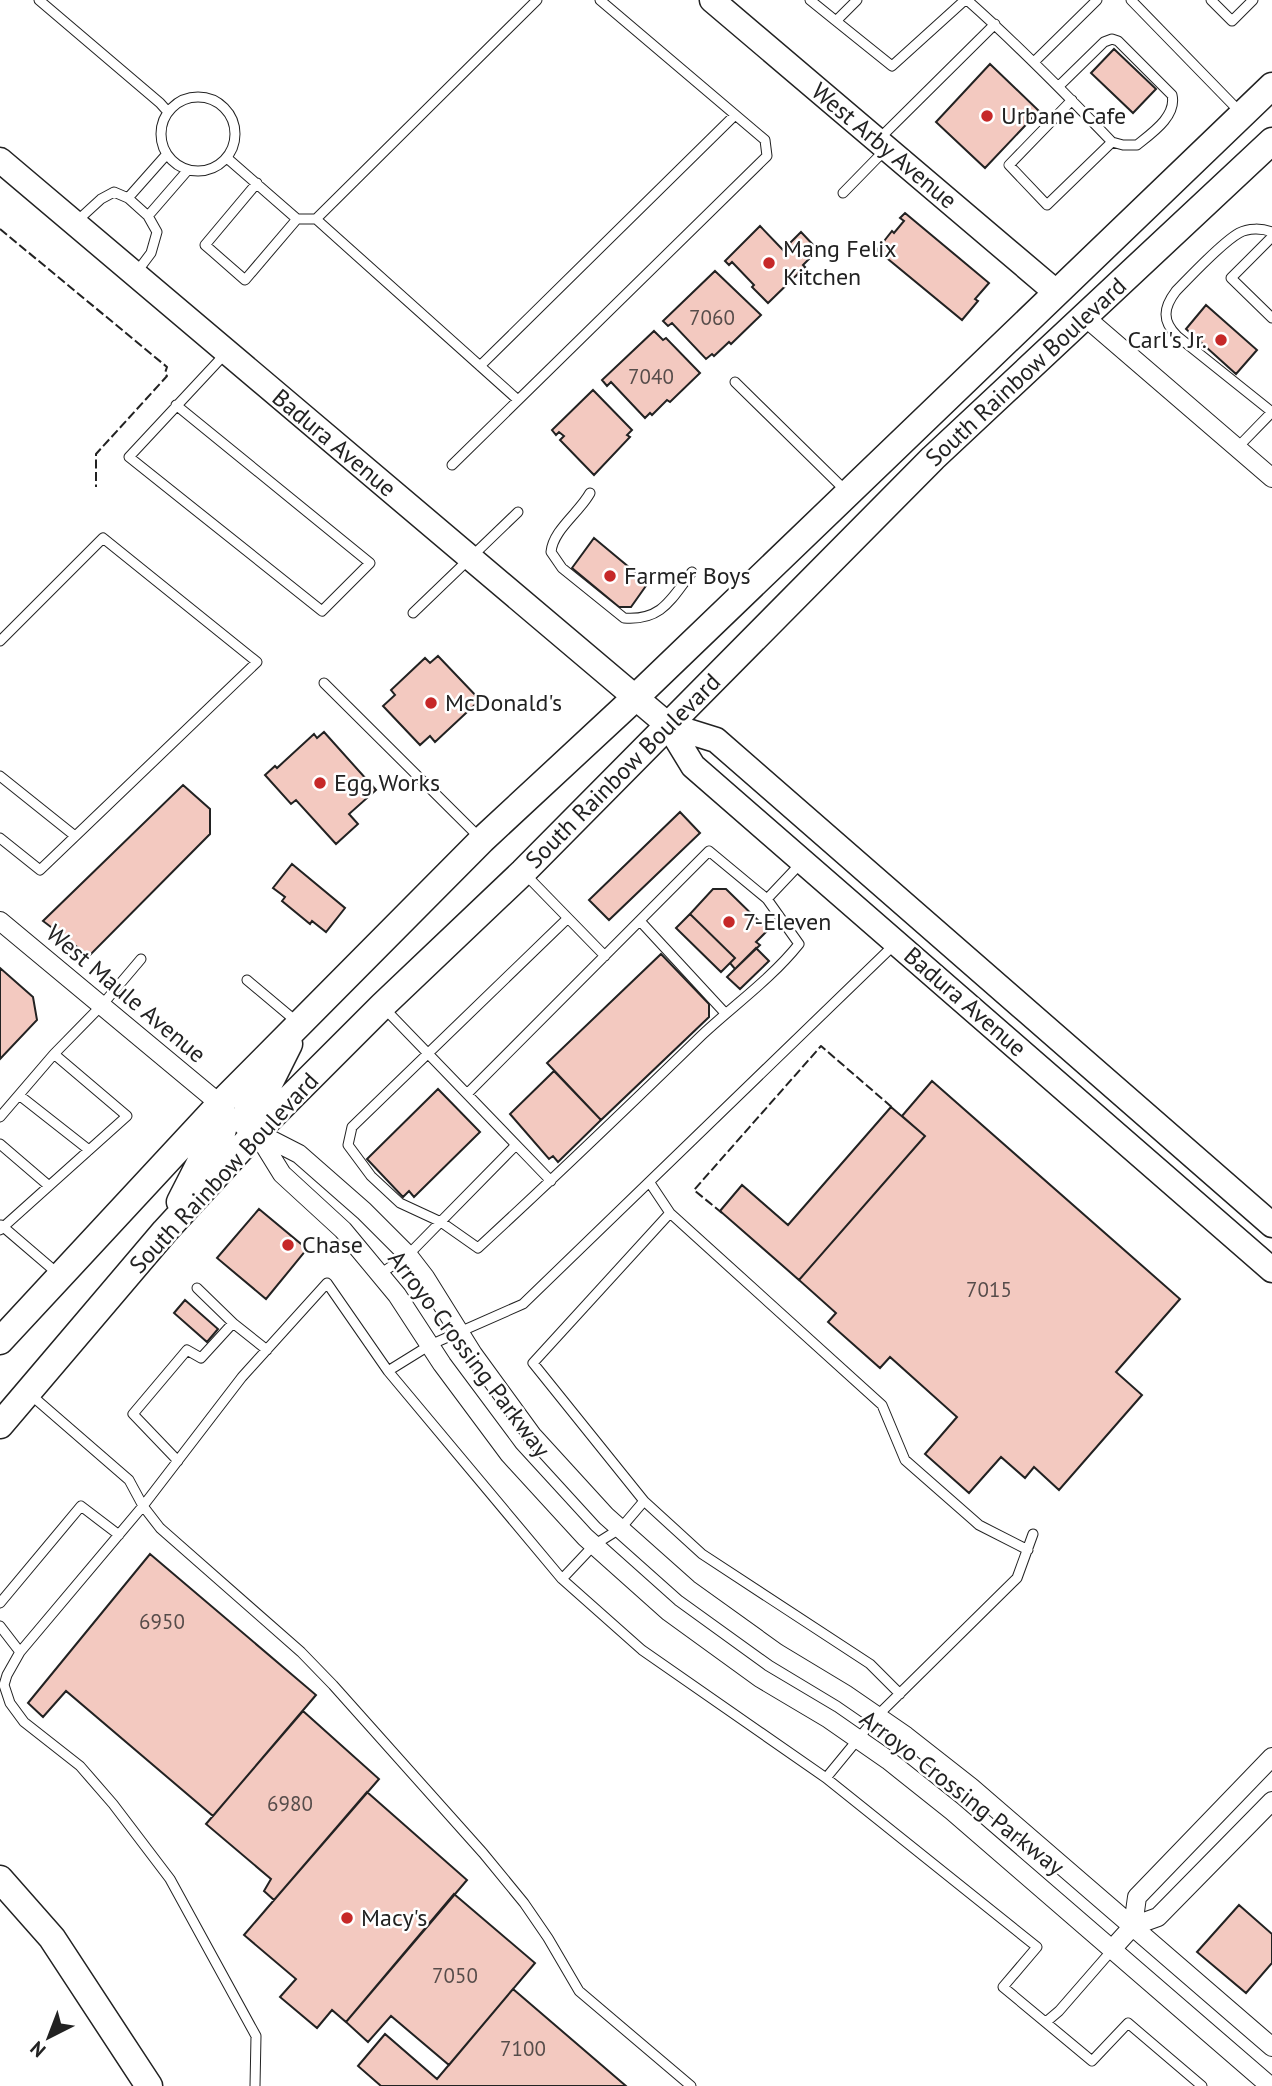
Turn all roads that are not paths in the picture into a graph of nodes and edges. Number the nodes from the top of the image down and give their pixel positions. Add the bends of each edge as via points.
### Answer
1 (39, 0) edge
2 (537, 0) edge
3 (600, 0) edge
4 (712, 0) edge
5 (810, 0) edge
6 (857, 0) edge
7 (966, 0) edge
8 (1097, 0) edge
9 (1131, 0) edge
10 (1211, 0) edge
11 (1253, 0) edge
12 (836, 20) junction
13 (995, 24) junction
14 (1035, 61) junction
15 (1059, 86) junction
16 (1272, 86) edge
17 (1072, 100) junction
18 (168, 112) junction
19 (735, 115) junction
20 (1243, 115) junction
21 (1272, 141) edge
22 (1112, 142) junction
23 (882, 145) junction
24 (1211, 146) junction
25 (167, 154) junction
26 (227, 158) junction
27 (0, 160) edge
28 (187, 171) junction
29 (257, 183) junction
30 (843, 193) dead end
31 (128, 198) junction
32 (148, 216) junction
33 (297, 219) junction
34 (316, 219) junction
35 (74, 224) junction
36 (1272, 234) edge
37 (134, 275) junction
38 (1056, 293) junction
39 (1085, 317) junction
40 (1272, 318) edge
41 (226, 353) junction
42 (480, 366) junction
43 (735, 382) dead end
44 (518, 400) junction
45 (176, 405) junction
46 (1272, 412) edge
47 (962, 430) junction
48 (1237, 448) junction
49 (452, 465) dead end
50 (1272, 478) edge
51 (590, 493) dead end
52 (848, 494) junction
53 (518, 512) dead end
54 (470, 558) junction
55 (692, 572) dead end
56 (412, 613) dead end
57 (0, 641) edge
58 (324, 683) dead end
59 (636, 697) junction
60 (668, 725) junction
61 (0, 776) edge
62 (75, 836) junction
63 (0, 838) edge
64 (482, 840) junction
65 (803, 861) junction
66 (523, 872) junction
67 (767, 898) junction
68 (919, 917) junction
69 (568, 918) junction
70 (640, 920) junction
71 (0, 921) edge
72 (896, 943) junction
73 (605, 956) junction
74 (141, 959) dead end
75 (247, 980) dead end
76 (102, 1005) junction
77 (382, 1006) junction
78 (725, 1013) junction
79 (300, 1024) junction
80 (54, 1054) junction
81 (429, 1054) junction
82 (467, 1094) junction
83 (19, 1095) junction
84 (220, 1104) junction
85 (0, 1117) edge
86 (256, 1132) junction
87 (0, 1144) edge
88 (516, 1145) junction
89 (89, 1150) junction
90 (551, 1181) junction
91 (650, 1183) junction
92 (49, 1186) junction
93 (670, 1213) junction
94 (441, 1222) junction
95 (1272, 1225) edge
96 (1, 1227) edge
97 (165, 1231) junction
98 (408, 1255) junction
99 (1272, 1270) edge
100 (380, 1275) junction
101 (61, 1277) junction
102 (197, 1288) dead end
103 (233, 1323) junction
104 (459, 1332) junction
105 (0, 1341) edge
106 (430, 1345) junction
107 (267, 1350) junction
108 (387, 1371) junction
109 (27, 1391) junction
110 (0, 1424) edge
111 (178, 1461) junction
112 (644, 1501) junction
113 (143, 1506) junction
114 (621, 1528) junction
115 (1033, 1534) dead end
116 (119, 1535) junction
117 (594, 1545) junction
118 (1028, 1550) junction
119 (562, 1579) junction
120 (0, 1603) edge
121 (0, 1626) edge
122 (20, 1652) junction
123 (900, 1694) junction
124 (877, 1716) junction
125 (858, 1739) junction
126 (1272, 1757) edge
127 (826, 1778) junction
128 (1272, 1801) edge
129 (0, 1879) edge
130 (1133, 1926) junction
131 (1114, 1948) junction
132 (1045, 2022) junction
133 (1272, 2047) edge
134 (149, 2086) edge
135 (255, 2086) edge
136 (691, 2086) edge
137 (1202, 2086) edge
138 (1270, 2086) edge

1 - 18 lane
2 - 34 lane
3 - 19 lane
4 - 23 main road, West Arby Avenue
5 - 12 lane
6 - 12 lane
7 - 12 lane via 892,66
7 - 13 lane
8 - 14 lane
9 - 20 lane
10 - 11 lane via 1232,21
13 - 14 lane
13 - 23 lane
14 - 15 lane
15 - 17 lane
15 - 22 lane via 1112,39 1172,95 1171,112 1137,145
16 - 20 main road, South Rainbow Boulevard
17 - 22 lane
17 - 22 lane via 1009,165 1047,205
18 - 25 lane via 161,133
18 - 26 lane via 187,99 210,99 220,105 234,124 233,148
19 - 42 lane
19 - 44 lane via 765,140 767,156
20 - 24 main road, South Rainbow Boulevard
21 - 39 main road, South Rainbow Boulevard
23 - 30 lane
23 - 38 main road, West Arby Avenue
24 - 38 main road, South Rainbow Boulevard
24 - 39 main road via 1109,261 1087,293
25 - 28 lane
25 - 31 lane
26 - 28 lane via 208,170
26 - 29 lane
27 - 35 main road, Badura Avenue
28 - 32 lane
29 - 33 lane
29 - 33 lane via 205,245 245,280
31 - 32 lane
31 - 35 lane via 114,192
32 - 37 lane via 157,232 151,253
33 - 34 lane
34 - 42 lane
35 - 37 main road, Badura Avenue
36 - 40 lane via 1231,278
36 - 46 lane via 1257,229 1233,237 1176,291 1165,315 1177,336
37 - 41 main road, Badura Avenue
38 - 47 main road via 1039,335 998,377
38 - 52 main road, South Rainbow Boulevard
39 - 47 main road, South Rainbow Boulevard
39 - 48 street
41 - 45 lane
41 - 54 main road, Badura Avenue
42 - 44 lane
43 - 52 lane
44 - 49 lane
45 - 45 lane via 129,457 322,611 370,563
46 - 48 lane
47 - 60 main road, South Rainbow Boulevard
48 - 50 street
51 - 55 lane via 555,537 551,552 562,568 624,618 649,618 660,611
52 - 59 main road, South Rainbow Boulevard
53 - 54 lane
54 - 56 lane
54 - 59 main road, Badura Avenue
57 - 62 lane via 103,538 257,662
58 - 64 lane
59 - 60 main road, Badura Avenue
59 - 64 main road, South Rainbow Boulevard
60 - 65 main road, Badura Avenue via 694,766
60 - 66 main road, South Rainbow Boulevard
60 - 68 main road, Badura Avenue via 716,740
61 - 62 lane
62 - 63 lane via 40,870
64 - 79 main road, South Rainbow Boulevard
65 - 67 lane
65 - 72 main road, Badura Avenue
66 - 69 lane
66 - 77 main road, South Rainbow Boulevard
67 - 70 lane via 709,851
67 - 78 lane via 799,944 783,964
68 - 72 main road
68 - 95 main road, Badura Avenue
69 - 73 lane
69 - 81 lane
70 - 73 lane
70 - 78 lane
71 - 76 street, West Maule Avenue
72 - 91 lane
72 - 99 main road, Badura Avenue
73 - 82 lane
74 - 76 lane
75 - 79 lane
76 - 80 lane
76 - 84 street, West Maule Avenue
77 - 81 lane
77 - 86 main road, South Rainbow Boulevard
78 - 90 lane
79 - 84 main road, South Rainbow Boulevard
79 - 86 main road via 269,1084 248,1108 246,1123
80 - 83 lane
80 - 89 lane via 127,1116
81 - 82 lane
81 - 94 lane via 352,1127 348,1145 371,1176 400,1203
82 - 88 lane
83 - 85 lane
83 - 89 lane
84 - 97 main road via 225,1122 222,1133 204,1155
84 - 101 main road, South Rainbow Boulevard
86 - 97 main road, South Rainbow Boulevard
86 - 98 street, Arroyo Crossing Parkway via 299,1154
86 - 100 street, Arroyo Crossing Parkway via 282,1174 343,1230
87 - 92 lane
88 - 90 lane
88 - 94 lane
89 - 92 lane
90 - 94 lane via 478,1248
91 - 93 lane
91 - 104 lane via 523,1304
92 - 96 lane
93 - 112 lane via 533,1363
93 - 118 lane via 882,1405 905,1460 979,1525
94 - 98 lane
96 - 101 lane
97 - 109 main road, South Rainbow Boulevard
98 - 100 lane
98 - 104 street, Arroyo Crossing Parkway
100 - 106 street, Arroyo Crossing Parkway
101 - 105 main road, South Rainbow Boulevard
102 - 103 lane
103 - 107 lane
103 - 111 lane via 201,1358 187,1350 133,1414
104 - 106 lane
104 - 114 street, Arroyo Crossing Parkway via 532,1435
106 - 108 lane
106 - 117 street, Arroyo Crossing Parkway via 509,1454
107 - 108 lane via 327,1283
107 - 111 lane
108 - 119 lane
109 - 110 main road, South Rainbow Boulevard
109 - 113 lane via 129,1480
111 - 113 lane
112 - 114 lane
112 - 123 lane via 702,1554 870,1664
113 - 116 lane
113 - 136 lane via 160,1528 301,1652 337,1690 524,1903 579,1991
114 - 117 lane
114 - 124 street, Arroyo Crossing Parkway via 688,1589
115 - 118 lane
116 - 120 lane via 81,1506
116 - 122 lane
117 - 119 lane
117 - 125 street, Arroyo Crossing Parkway via 669,1612 760,1678
118 - 123 lane via 1017,1578
119 - 127 lane via 642,1650
121 - 122 lane
122 - 135 lane via 4,1685 10,1703 24,1722 80,1766 170,1879 256,2036
123 - 124 lane
124 - 125 lane
124 - 130 street, Arroyo Crossing Parkway via 971,1787
125 - 127 lane
125 - 131 street, Arroyo Crossing Parkway via 953,1811
126 - 130 street via 1137,1897
127 - 132 lane via 1037,1947 1003,1987
128 - 130 street via 1158,1917
129 - 134 main road via 52,1938
130 - 131 street
130 - 133 street, Arroyo Crossing Parkway
131 - 132 lane
131 - 138 street, Arroyo Crossing Parkway
132 - 137 lane via 1092,2062 1128,2023

